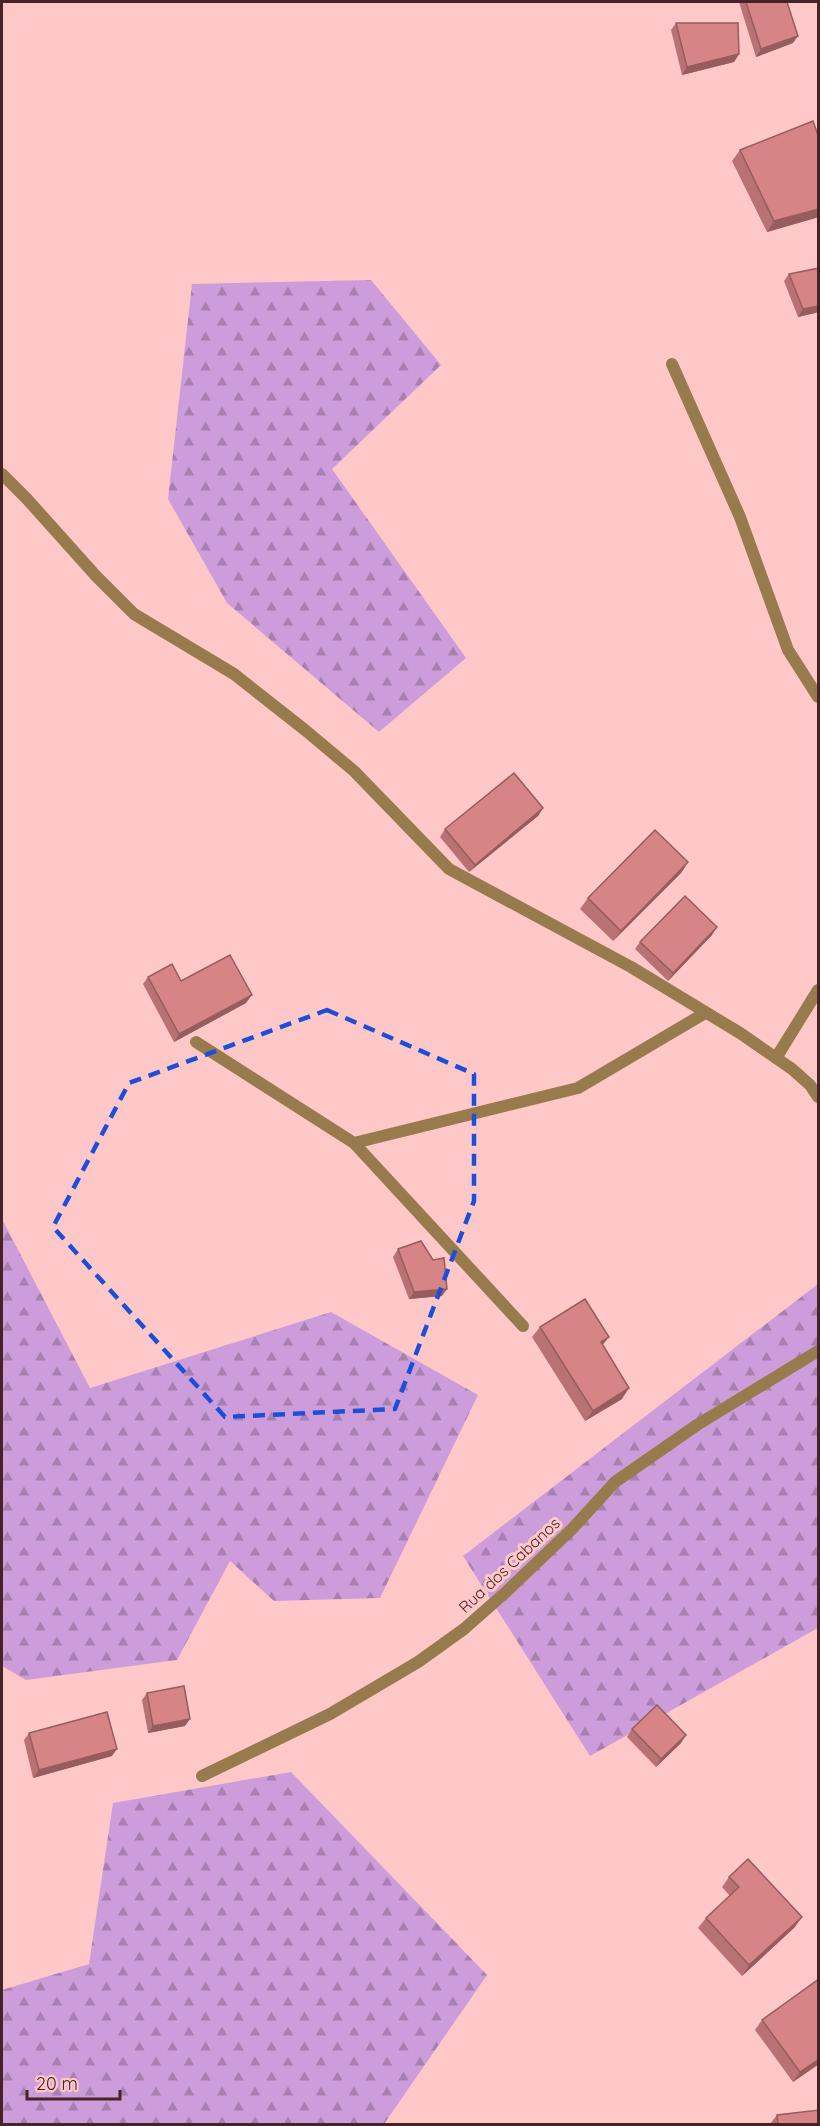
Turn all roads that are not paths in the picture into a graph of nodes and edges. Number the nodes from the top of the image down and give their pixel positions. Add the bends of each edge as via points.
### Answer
1 (672, 364) dead end
2 (2, 474) edge
3 (819, 697) edge
4 (819, 990) edge
5 (705, 1013) junction
6 (196, 1042) edge
7 (776, 1058) junction
8 (819, 1097) edge
9 (354, 1143) junction
10 (523, 1326) dead end
11 (819, 1351) edge
12 (202, 1776) dead end

1 - 3 street via 740,517 788,650
2 - 5 street via 134,614 234,674 305,730 354,771 449,869 630,967
4 - 7 street
5 - 7 street
5 - 9 street via 578,1088
6 - 9 street
7 - 8 street
9 - 10 street
11 - 12 street, Rua dos Cabanos via 697,1425 615,1482 507,1592 418,1662 330,1714

